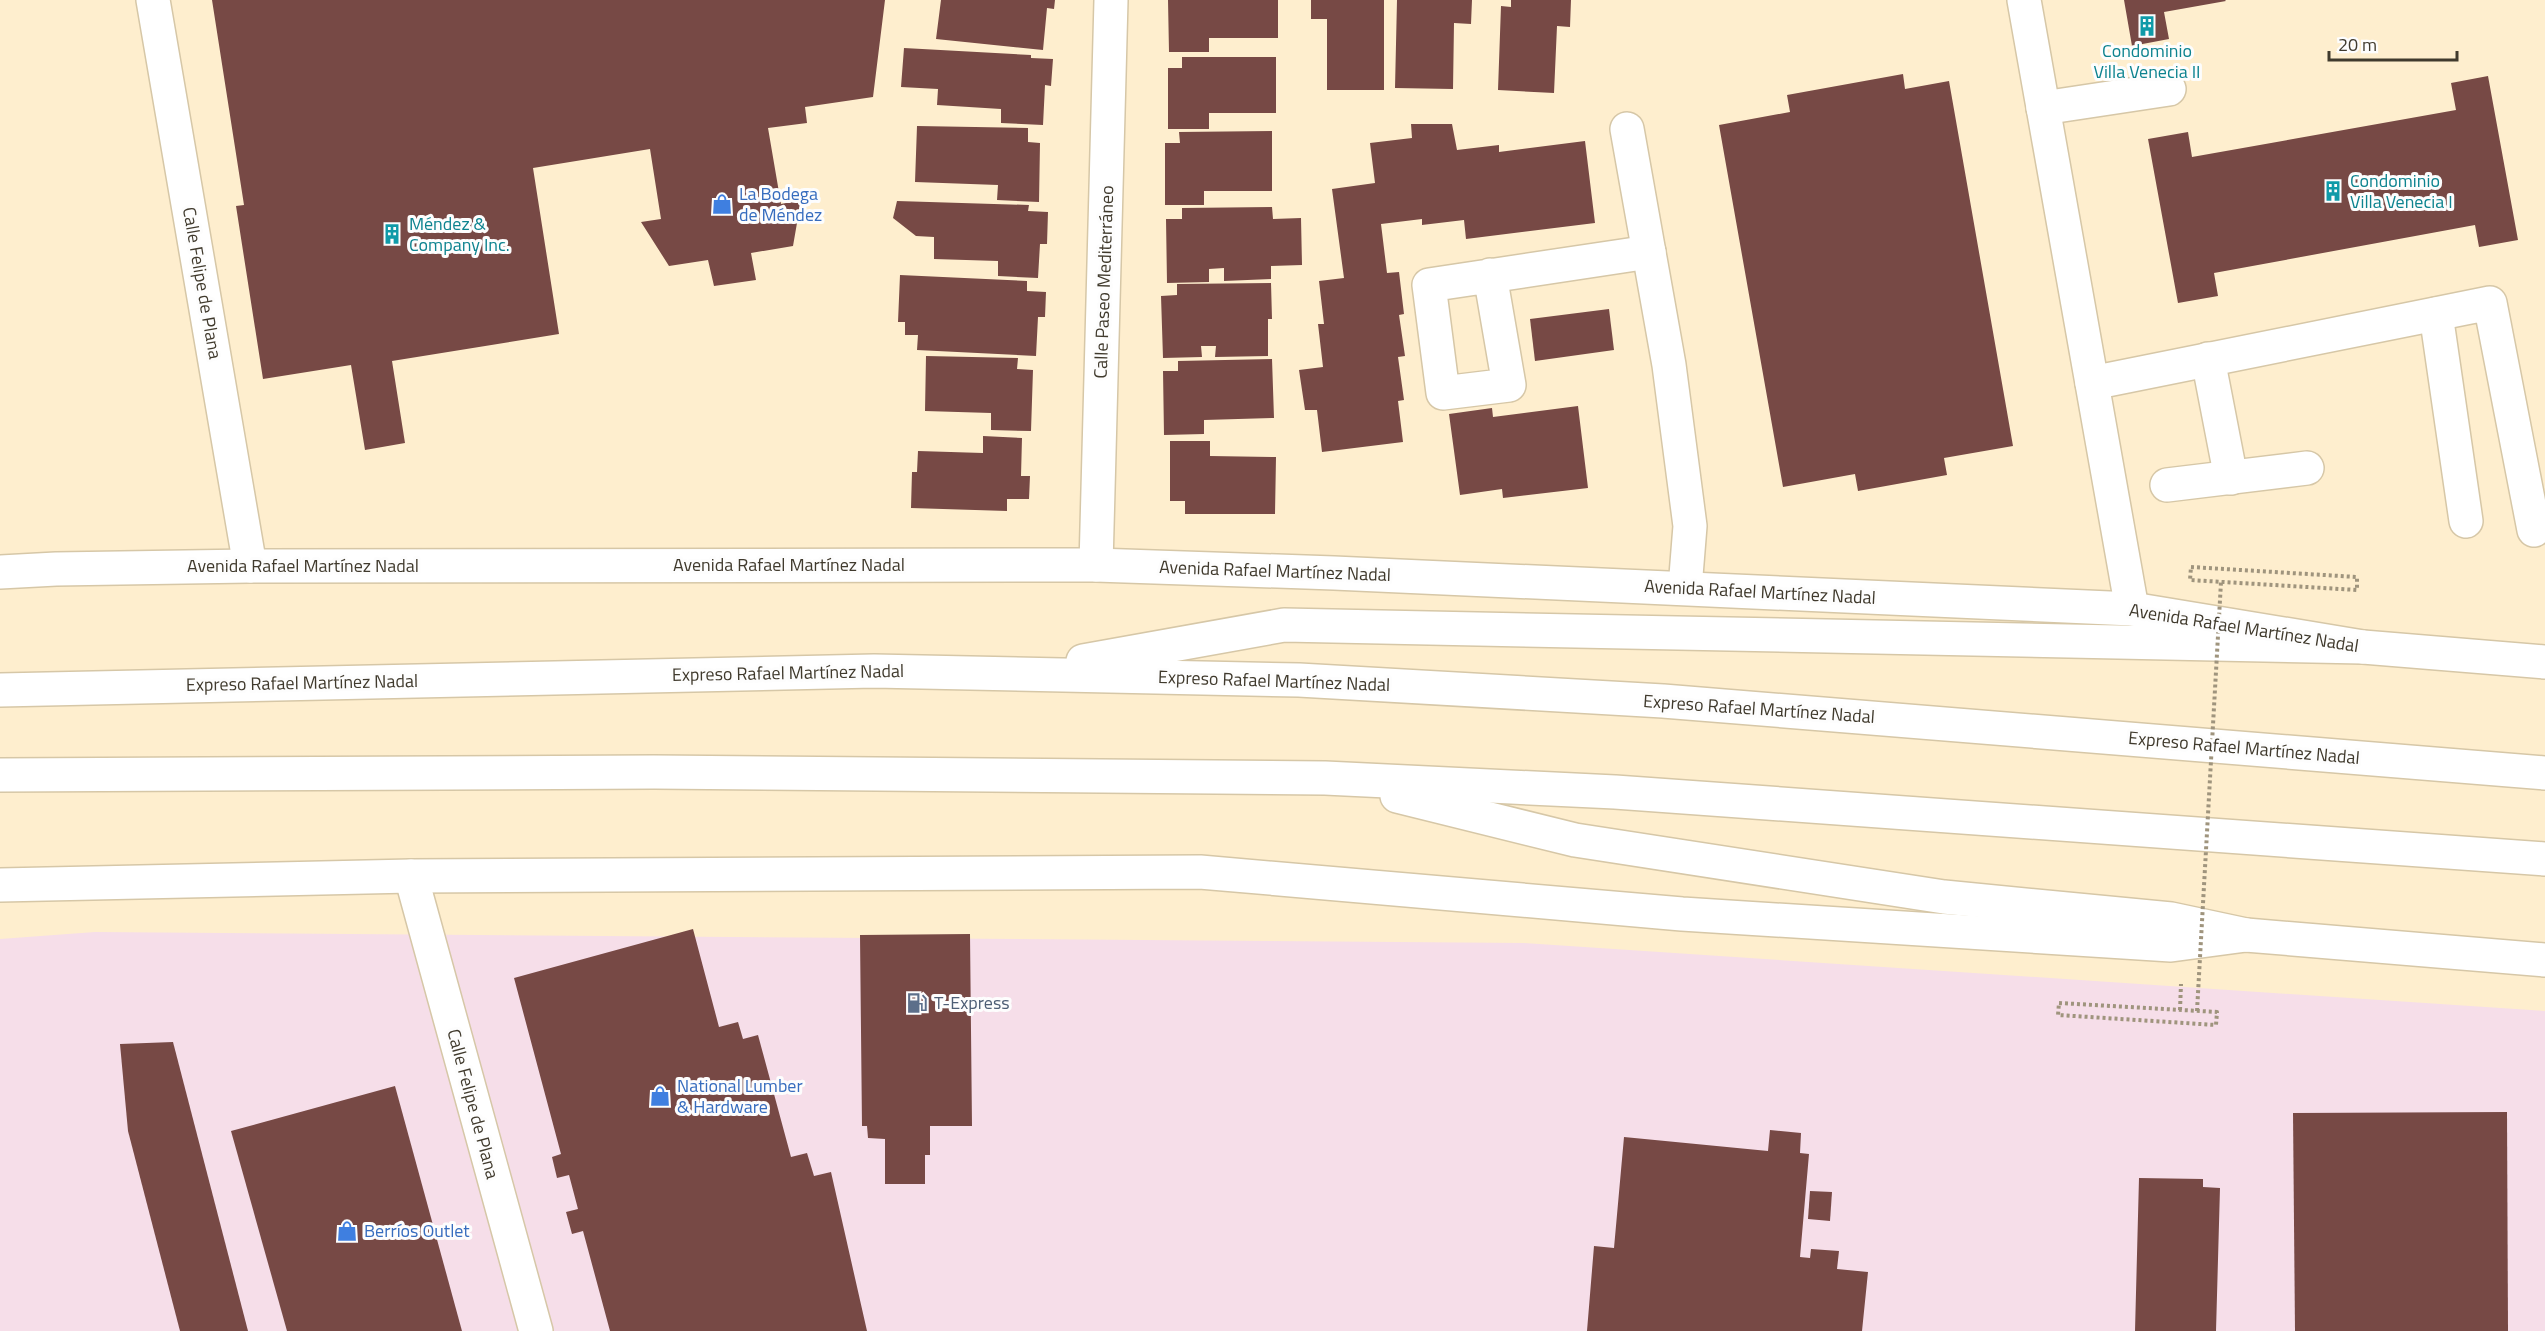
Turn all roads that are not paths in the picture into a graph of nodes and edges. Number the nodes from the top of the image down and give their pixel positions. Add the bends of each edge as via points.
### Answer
1 (153, 0) edge
2 (1111, 0) edge
3 (2024, 0) edge
4 (2169, 89) dead end
5 (2043, 108) junction
6 (1626, 129) dead end
7 (1649, 252) junction
8 (1490, 275) dead end
9 (2436, 314) junction
10 (2208, 359) junction
11 (2092, 383) junction
12 (2307, 468) dead end
13 (2231, 478) junction
14 (2168, 485) dead end
15 (2466, 521) dead end
16 (2534, 530) dead end
17 (0, 560) edge
18 (1096, 565) junction
19 (250, 566) junction
20 (56, 569) junction
21 (0, 572) edge
22 (1685, 588) junction
23 (2132, 609) junction
24 (2363, 647) junction
25 (2545, 662) edge
26 (1011, 673) junction
27 (0, 690) edge
28 (2545, 773) edge
29 (0, 776) edge
30 (1325, 778) junction
31 (2545, 858) edge
32 (411, 876) junction
33 (0, 885) edge
34 (2246, 934) junction
35 (2545, 960) edge
36 (536, 1331) edge

1 - 19 main road, Calle Felipe de Plana
2 - 18 main road, Calle Paseo Mediterráneo
3 - 5 main road
4 - 5 main road
5 - 11 main road
6 - 7 main road
7 - 8 main road
7 - 22 main road via 1669,365 1690,526
9 - 10 main road
9 - 15 main road
9 - 16 main road via 2490,303
10 - 11 main road
10 - 13 main road
11 - 23 main road
12 - 13 main road
13 - 14 main road
17 - 20 main road
18 - 19 main road, Avenida Rafael Martínez Nadal
18 - 22 main road, Avenida Rafael Martínez Nadal
19 - 20 main road, Avenida Rafael Martínez Nadal
20 - 21 main road, Avenida Rafael Martínez Nadal
22 - 23 main road, Avenida Rafael Martínez Nadal
23 - 24 main road, Avenida Rafael Martínez Nadal
24 - 25 main road, Avenida Rafael Martínez Nadal
24 - 26 main road via 1284,625
26 - 27 main road, Expreso Rafael Martínez Nadal via 862,671
26 - 28 main road, Expreso Rafael Martínez Nadal via 1299,680 1663,701
29 - 30 main road via 654,772
30 - 31 main road via 1615,792
30 - 34 main road via 1575,840 1944,897 2171,919
32 - 33 main road
32 - 34 main road via 1200,872 1682,914 2171,945
32 - 36 main road, Calle Felipe de Plana
34 - 35 main road

